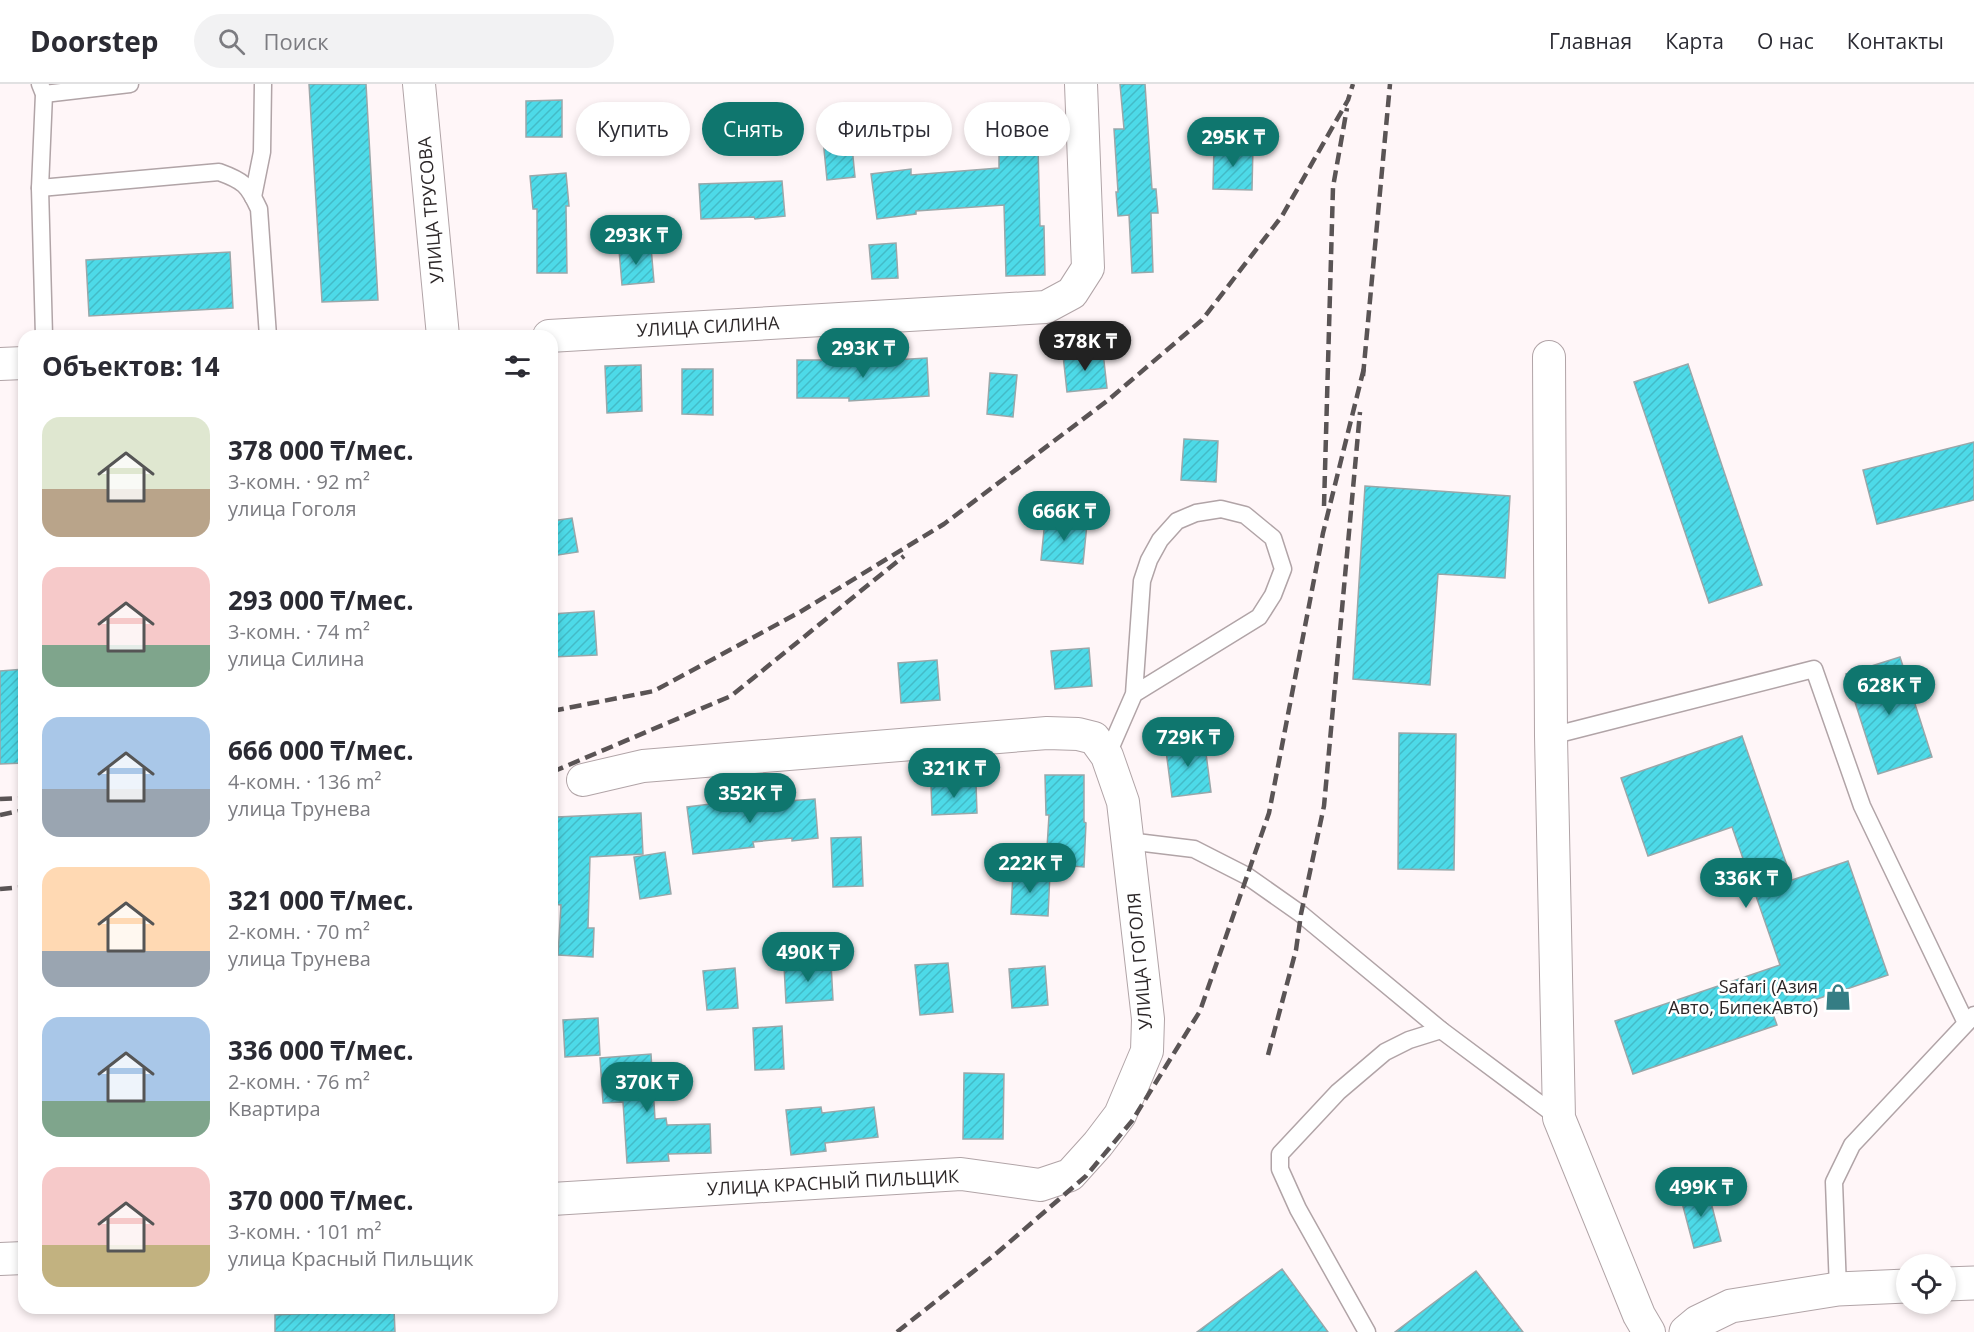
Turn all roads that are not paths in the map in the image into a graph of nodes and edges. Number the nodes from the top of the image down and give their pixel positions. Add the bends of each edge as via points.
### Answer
1 (130, 84) edge
2 (263, 84) edge
3 (419, 84) edge
4 (1081, 84) edge
5 (42, 89) edge
6 (40, 188) junction
7 (253, 196) junction
8 (44, 330) edge
9 (268, 330) edge
10 (442, 330) edge
11 (558, 335) edge
12 (1549, 357) dead end
13 (18, 363) edge
14 (0, 364) edge
15 (1134, 694) junction
16 (1551, 736) junction
17 (1107, 756) junction
18 (583, 780) dead end
19 (1128, 841) junction
20 (1970, 1019) edge
21 (1441, 1030) junction
22 (1559, 1118) junction
23 (1098, 1144) joint
24 (558, 1199) edge
25 (18, 1258) edge
26 (0, 1259) edge
27 (1974, 1283) edge
28 (1956, 1284) edge
29 (1896, 1286) edge
30 (1838, 1289) junction
31 (1366, 1332) edge
32 (1649, 1332) edge
33 (1686, 1332) edge

1 - 5 lane
2 - 7 lane via 262,152
3 - 10 street, УЛИЦА ТРУСОВА
4 - 11 street, УЛИЦА СИЛИНА via 1088,268 1072,293 1046,308
5 - 6 lane
6 - 7 lane via 219,172 241,181
6 - 8 lane
7 - 9 lane via 261,224
12 - 16 street
13 - 14 street
15 - 15 lane via 1142,581 1160,540 1177,521 1196,513 1221,509 1245,515 1273,538 1283,568 1273,595 1259,617
15 - 17 lane
16 - 20 lane via 1814,669 1862,806
16 - 22 street
17 - 18 street via 1094,738 1047,733 643,766
17 - 19 street, УЛИЦА ГОГОЛЯ via 1123,802
19 - 21 lane via 1194,849 1247,876 1301,914
19 - 23 street, УЛИЦА ГОГОЛЯ via 1148,1019 1147,1051 1120,1115
20 - 30 lane via 1852,1145 1834,1182
21 - 22 lane
21 - 31 lane via 1385,1052 1338,1092 1280,1154 1280,1169 1298,1209
22 - 32 street
23 - 24 street, УЛИЦА КРАСНЫЙ ПИЛЬЩИК via 1070,1175 1040,1185 961,1174
25 - 26 street
27 - 28 highway
29 - 30 highway
30 - 33 highway via 1731,1306

